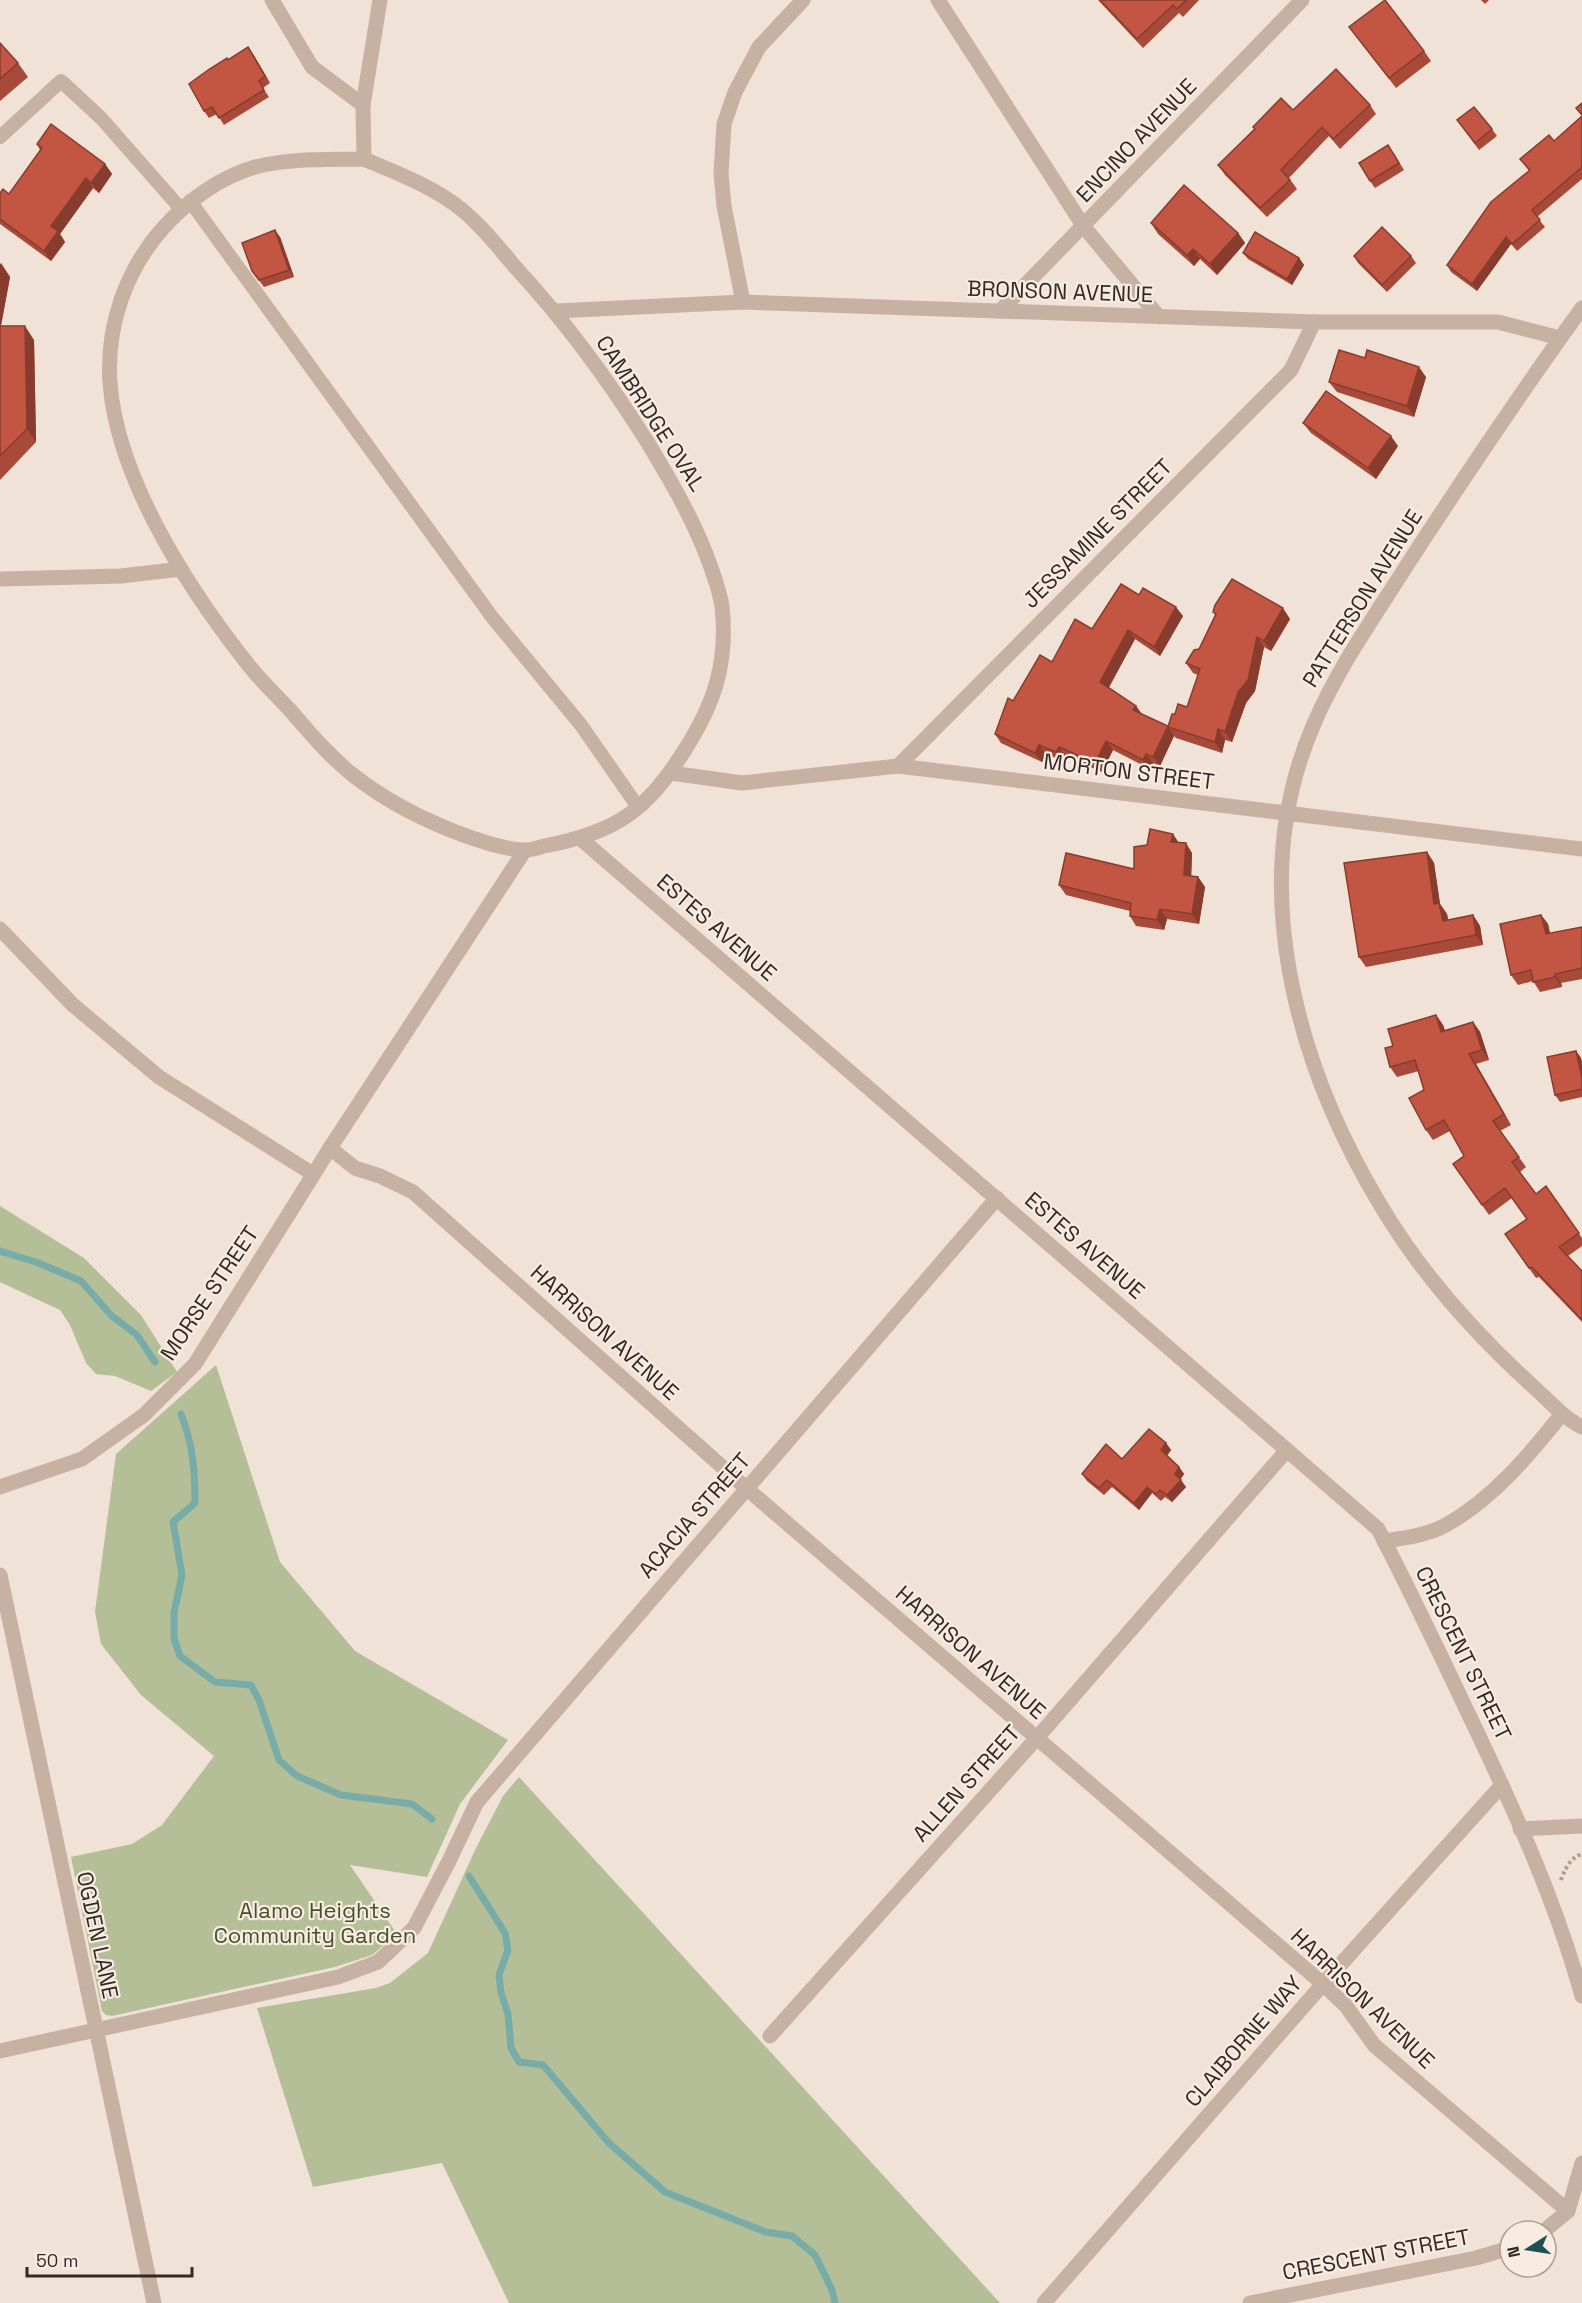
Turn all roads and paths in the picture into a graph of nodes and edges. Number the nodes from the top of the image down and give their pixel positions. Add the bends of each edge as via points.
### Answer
1 (272, 0) edge
2 (380, 0) edge
3 (803, 0) edge
4 (938, 0) edge
5 (1302, 0) edge
6 (363, 105) junction
7 (0, 137) edge
8 (364, 159) junction
9 (186, 205) junction
10 (1084, 227) junction
11 (743, 303) junction
12 (1582, 308) edge
13 (556, 311) junction
14 (1000, 311) junction
15 (1159, 317) junction
16 (1314, 322) junction
17 (1560, 338) junction
18 (181, 569) junction
19 (0, 579) edge
20 (898, 766) junction
21 (671, 773) junction
22 (638, 807) junction
23 (1287, 813) junction
24 (580, 839) junction
25 (1582, 849) edge
26 (525, 850) junction
27 (0, 929) edge
28 (330, 1148) junction
29 (313, 1174) junction
30 (997, 1198) junction
31 (1562, 1414) junction
32 (1582, 1427) edge
33 (1287, 1450) junction
34 (0, 1487) edge
35 (746, 1488) junction
36 (1384, 1541) junction
37 (0, 1575) edge
38 (1036, 1739) junction
39 (1502, 1785) junction
40 (1582, 1826) edge
41 (1520, 1829) junction
42 (1582, 1854) edge
43 (1552, 1906) junction
44 (1323, 1984) junction
45 (1582, 1996) edge
46 (95, 2030) junction
47 (770, 2036) dead end
48 (0, 2051) edge
49 (1582, 2163) edge
50 (1568, 2211) junction
51 (1558, 2219) edge
52 (1498, 2252) edge
53 (154, 2303) edge
54 (1044, 2303) edge
55 (1250, 2303) edge

1 - 6 street via 312,67
2 - 6 street
3 - 11 street via 759,47 735,92 724,124 724,206
4 - 10 street
5 - 10 street, ENCINO AVENUE
6 - 8 street
7 - 9 lane via 61,81
8 - 9 street, CAMBRIDGE OVAL via 291,161 248,169 217,183
8 - 13 street, CAMBRIDGE OVAL via 461,208
9 - 18 street, CAMBRIDGE OVAL via 151,241 128,279 114,321 109,365 113,409 132,476
9 - 22 lane via 328,388 492,617 581,725
10 - 14 street, ENCINO AVENUE
10 - 15 street
11 - 13 street, BRONSON AVENUE
11 - 14 street, BRONSON AVENUE
12 - 17 street, PATTERSON AVENUE
13 - 21 street, CAMBRIDGE OVAL via 620,398 676,488 699,537 721,602 723,641 717,690 703,722
14 - 15 street, BRONSON AVENUE
15 - 16 street, BRONSON AVENUE
16 - 17 street, BRONSON AVENUE via 1498,322
16 - 20 street, JESSAMINE STREET via 1291,370
17 - 23 street, PATTERSON AVENUE via 1473,462 1335,678 1312,728
18 - 19 street via 121,576
18 - 26 street, CAMBRIDGE OVAL via 244,660 348,771 384,797 434,823 472,839
20 - 21 street, MORTON STREET via 742,783
20 - 23 street, MORTON STREET
21 - 22 street, CAMBRIDGE OVAL
22 - 24 street, CAMBRIDGE OVAL via 627,818
23 - 25 street, MORTON STREET
23 - 31 street, PATTERSON AVENUE via 1280,861 1281,922 1290,977 1319,1078 1364,1177 1400,1238 1443,1294 1520,1376
24 - 26 street, CAMBRIDGE OVAL
24 - 30 street, ESTES AVENUE
26 - 28 street
27 - 29 street via 74,1005 159,1077
28 - 29 street, MORSE STREET
28 - 35 street, HARRISON AVENUE via 355,1168 413,1192
29 - 34 street, MORSE STREET via 195,1364 144,1415 82,1459
30 - 33 street, ESTES AVENUE
30 - 35 street, ACACIA STREET
31 - 32 street, PATTERSON AVENUE
31 - 36 street via 1485,1499 1445,1526
33 - 36 street, ESTES AVENUE via 1377,1528
33 - 38 street, ALLEN STREET
35 - 38 street, HARRISON AVENUE
35 - 46 street, ACACIA STREET via 477,1802 414,1928 378,1962 338,1977
36 - 39 street, CRESCENT STREET
37 - 46 street, OGDEN LANE
38 - 44 street, HARRISON AVENUE
38 - 47 street, ALLEN STREET
39 - 41 street, CRESCENT STREET
39 - 44 street, CLAIBORNE WAY
40 - 41 street
41 - 43 street
42 - 43 path via 1566,1867
43 - 45 street
44 - 50 street, HARRISON AVENUE via 1346,2006 1374,2045
44 - 54 street, CLAIBORNE WAY
46 - 48 street, ACACIA STREET
46 - 53 street, OGDEN LANE
49 - 50 street
50 - 51 street
52 - 55 street, CRESCENT STREET

